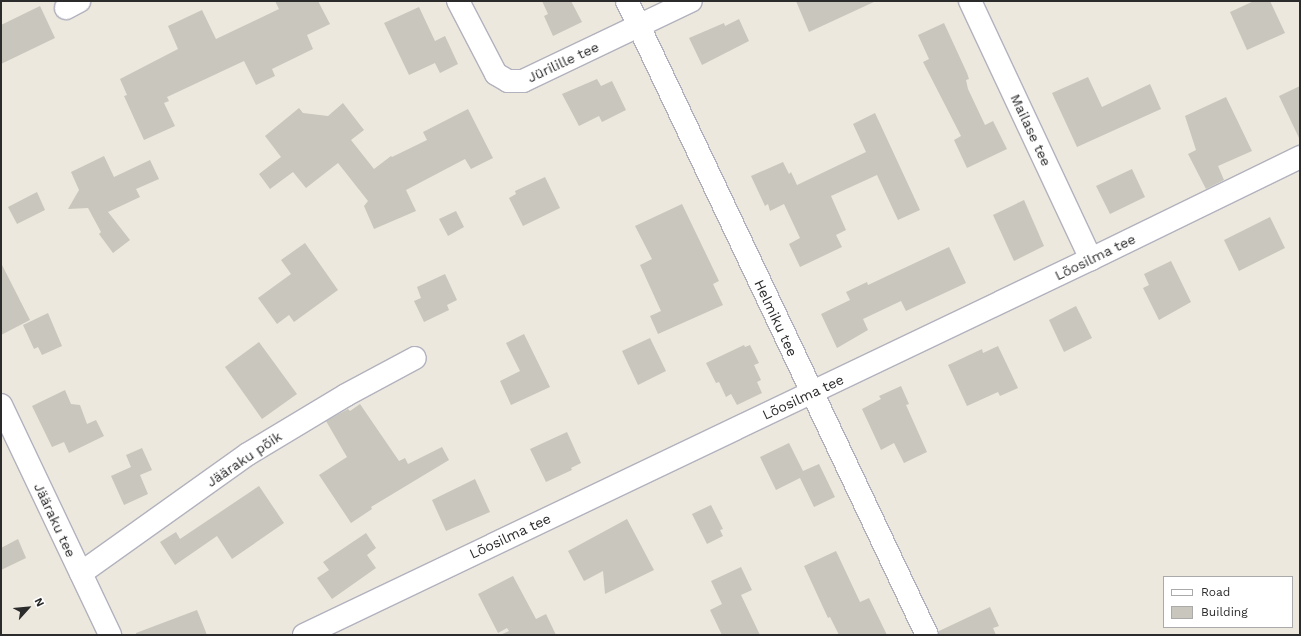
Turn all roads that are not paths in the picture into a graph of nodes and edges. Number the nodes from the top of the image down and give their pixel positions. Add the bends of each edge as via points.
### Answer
1 (458, 1) edge
2 (627, 1) edge
3 (691, 1) edge
4 (970, 1) edge
5 (639, 26) junction
6 (1300, 157) edge
7 (1092, 259) junction
8 (415, 358) dead end
9 (811, 393) junction
10 (1, 405) edge
11 (81, 573) junction
12 (110, 635) edge
13 (304, 635) edge
14 (927, 635) edge

1 - 5 street, Jürilille tee via 496,74 508,81 523,81
2 - 5 street, Helmiku tee
3 - 5 street, Jürilille tee
4 - 7 street, Mailase tee
5 - 9 street, Helmiku tee
6 - 7 street, Lõosilma tee
7 - 9 street, Lõosilma tee
8 - 11 street, Jääraku põik via 346,395 248,454
9 - 13 street, Lõosilma tee
9 - 14 street, Helmiku tee
10 - 11 street, Jääraku tee
11 - 12 street, Jääraku tee

